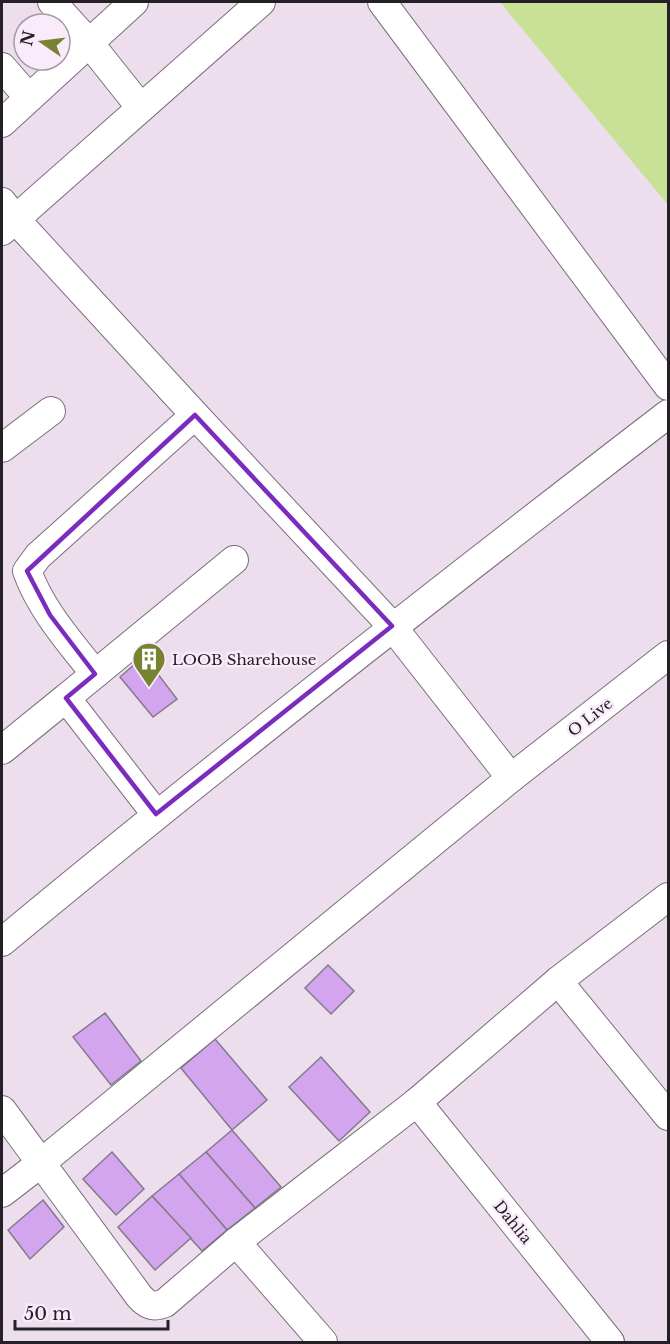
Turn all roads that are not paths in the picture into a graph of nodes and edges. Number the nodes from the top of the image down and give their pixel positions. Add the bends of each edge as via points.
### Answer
1 (52, 2) edge
2 (134, 2) edge
3 (261, 2) edge
4 (382, 2) edge
5 (90, 44) junction
6 (2, 67) edge
7 (29, 98) junction
8 (141, 108) junction
9 (2, 123) edge
10 (6, 218) edge
11 (669, 386) edge
12 (51, 411) dead end
13 (669, 414) edge
14 (195, 415) junction
15 (2, 448) edge
16 (234, 560) dead end
17 (392, 626) junction
18 (669, 655) edge
19 (95, 674) junction
20 (66, 698) junction
21 (2, 750) edge
22 (511, 778) junction
23 (156, 814) junction
24 (669, 897) edge
25 (2, 942) edge
26 (558, 981) junction
27 (417, 1102) junction
28 (2, 1110) edge
29 (669, 1116) edge
30 (41, 1163) junction
31 (2, 1193) edge
32 (236, 1242) junction
33 (323, 1342) edge
34 (610, 1342) edge

1 - 5 street
2 - 5 street
3 - 8 street
4 - 11 street
5 - 7 street
5 - 8 street
6 - 7 street
7 - 9 street
8 - 10 street
10 - 14 street
12 - 15 street
13 - 17 street
14 - 17 street
14 - 19 street via 38,556 27,571 50,615
16 - 19 street
17 - 22 street
17 - 23 street
18 - 22 street, O Live
19 - 20 street
20 - 21 street
20 - 23 street
22 - 30 street, O Live
23 - 25 street
24 - 26 street
26 - 27 street
26 - 29 street
27 - 32 street
27 - 34 street, Dahlia
28 - 30 street
30 - 31 street, O Live
30 - 32 street via 146,1304 156,1307 165,1303
32 - 33 street

